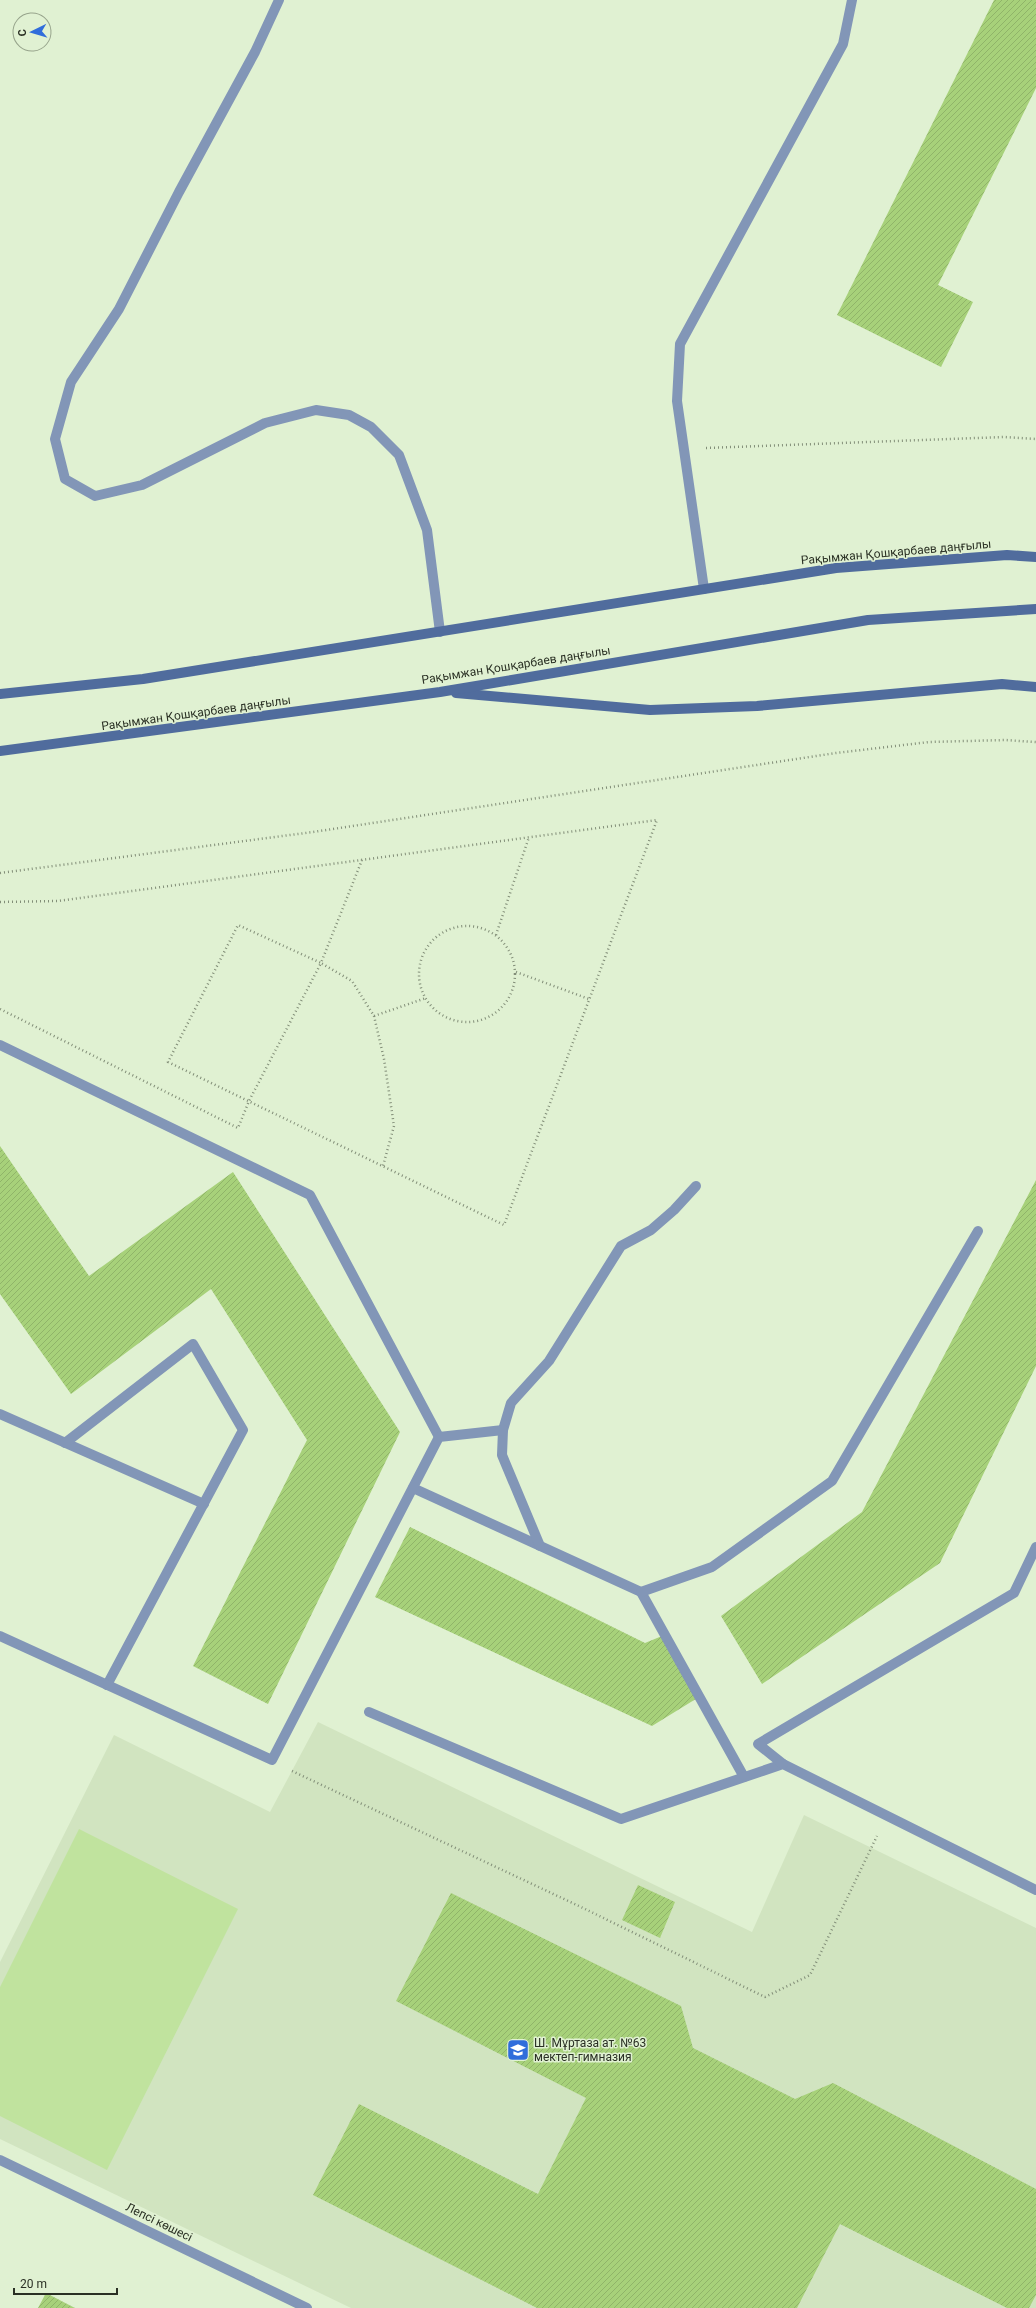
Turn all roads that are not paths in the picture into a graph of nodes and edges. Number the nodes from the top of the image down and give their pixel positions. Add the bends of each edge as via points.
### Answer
1 (279, 0) edge
2 (852, 0) edge
3 (1036, 556) edge
4 (704, 589) junction
5 (1036, 609) edge
6 (440, 632) junction
7 (1036, 687) edge
8 (440, 692) junction
9 (0, 694) edge
10 (0, 751) edge
11 (0, 1045) edge
12 (696, 1186) dead end
13 (978, 1231) dead end
14 (0, 1414) edge
15 (503, 1430) junction
16 (439, 1437) junction
17 (65, 1443) junction
18 (413, 1488) junction
19 (204, 1504) junction
20 (540, 1546) junction
21 (1036, 1548) edge
22 (641, 1592) junction
23 (0, 1636) edge
24 (107, 1685) junction
25 (369, 1712) dead end
26 (783, 1764) junction
27 (744, 1777) junction
28 (1036, 1890) edge
29 (0, 2160) edge
30 (307, 2308) edge

1 - 6 street via 255,52 119,309 71,382 55,439 65,479 95,496 142,485 265,423 316,410 349,415 371,427 400,455 427,530
2 - 4 street via 843,44 680,344 677,401
3 - 4 main road, Рақымжан Қошқарбаев даңғылы via 1007,555 836,568
4 - 6 main road, Рақымжан Қошқарбаев даңғылы
5 - 8 main road, Рақымжан Қошқарбаев даңғылы via 868,620
6 - 9 main road, Рақымжан Қошқарбаев даңғылы via 144,679
7 - 8 main road via 1002,684 757,706 650,710
8 - 10 main road, Рақымжан Қошқарбаев даңғылы
11 - 16 street via 310,1195
12 - 15 street via 651,1230 622,1246 548,1361 511,1403
13 - 22 street via 832,1481 712,1567
14 - 17 street
15 - 16 street
15 - 20 street via 502,1454
16 - 18 street
17 - 19 street
17 - 19 street via 193,1344 243,1430
18 - 20 street
18 - 24 street via 272,1760
19 - 24 street
20 - 22 street
21 - 26 street via 1014,1592 758,1744
22 - 27 street
23 - 24 street
25 - 27 street via 621,1819
26 - 27 street
26 - 28 street
29 - 30 street, Лепсі көшесі

